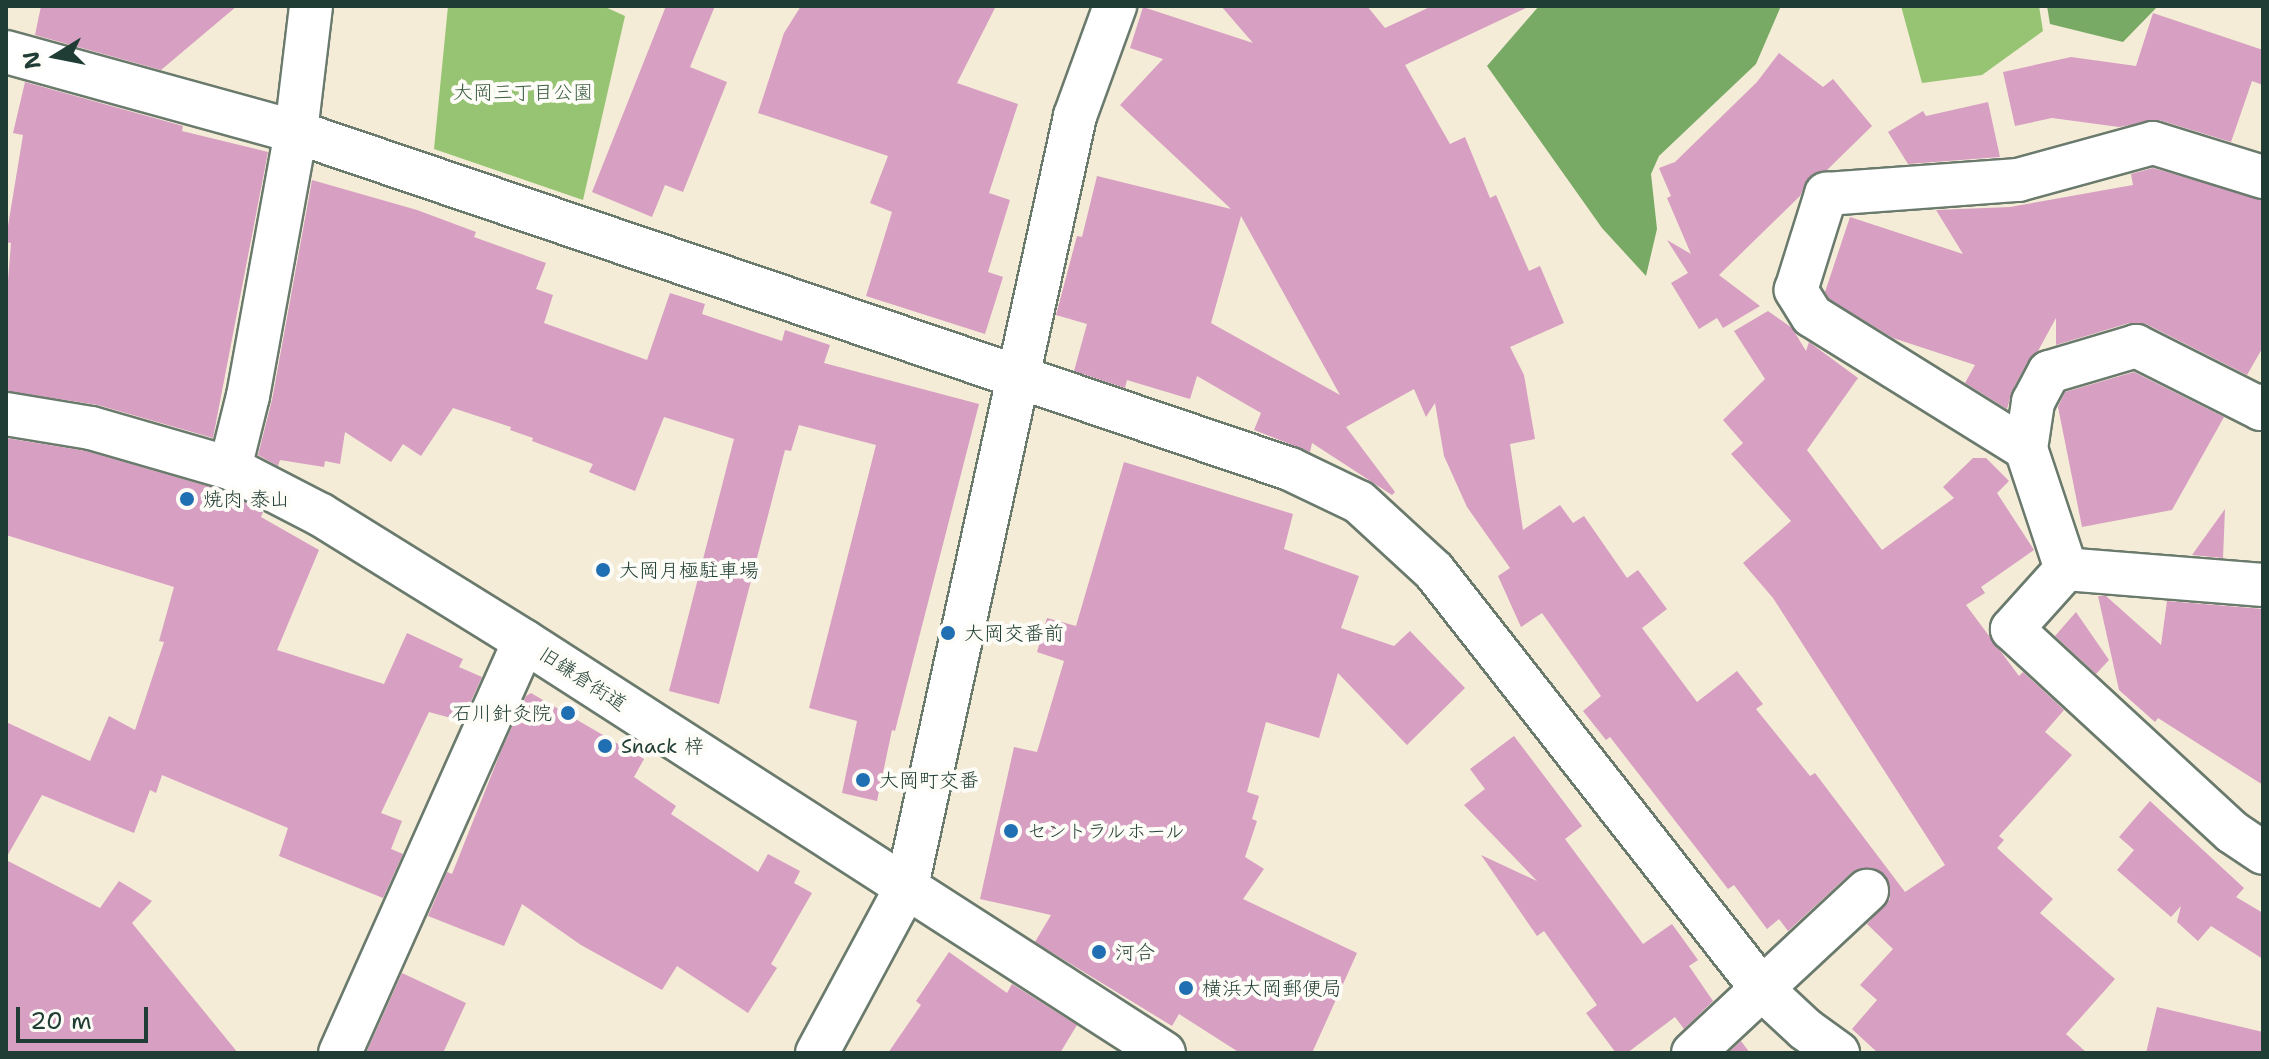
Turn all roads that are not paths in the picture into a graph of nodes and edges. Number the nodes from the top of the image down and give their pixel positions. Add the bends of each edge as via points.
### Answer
1 (311, 6) edge
2 (1115, 6) edge
3 (6, 52) edge
4 (296, 132) junction
5 (2263, 177) edge
6 (1018, 377) junction
7 (2263, 405) edge
8 (6, 414) edge
9 (2026, 449) junction
10 (230, 468) junction
11 (2066, 569) junction
12 (2263, 585) edge
13 (524, 641) junction
14 (2263, 853) edge
15 (907, 886) junction
16 (1867, 891) dead end
17 (1762, 989) junction
18 (340, 1053) edge
19 (817, 1053) edge
20 (1164, 1053) edge
21 (1693, 1053) edge
22 (1838, 1053) edge

1 - 4 street
2 - 6 street via 1075,116
3 - 4 street
4 - 6 street
4 - 10 street
5 - 9 street via 2153,143 2018,180 1826,194 1796,290 1812,316
6 - 15 street
6 - 17 street via 1290,469 1359,502 1434,571
7 - 9 street via 2261,409 2136,346 2049,372 2033,402
8 - 10 street, 旧鎌倉街道 via 91,428
9 - 11 street
10 - 13 street, 旧鎌倉街道 via 321,515
11 - 12 street
11 - 14 street via 2012,629 2232,832
13 - 15 street, 旧鎌倉街道
13 - 18 street
15 - 19 street
15 - 20 street, 旧鎌倉街道
16 - 17 street
17 - 21 street
17 - 22 street

